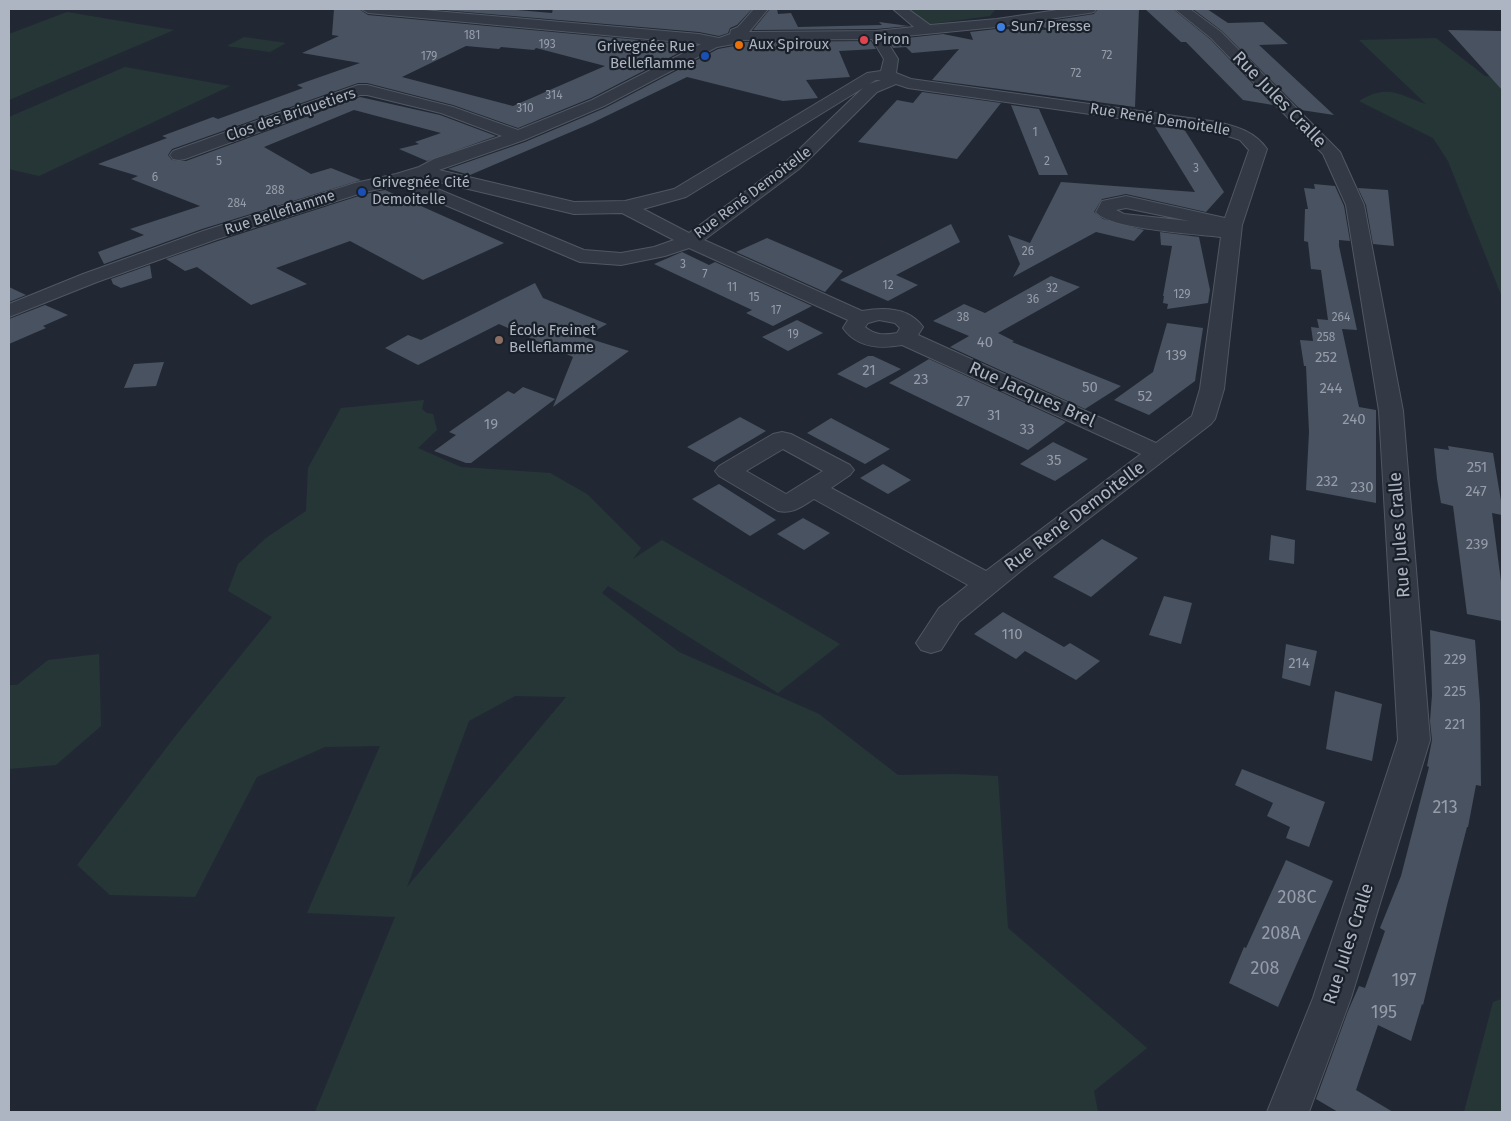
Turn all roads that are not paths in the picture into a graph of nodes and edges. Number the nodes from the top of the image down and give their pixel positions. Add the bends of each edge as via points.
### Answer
1 (368, 9) edge
2 (462, 9) edge
3 (551, 9) edge
4 (900, 9) edge
5 (1003, 9) edge
6 (1089, 9) edge
7 (1182, 9) edge
8 (741, 10) edge
9 (760, 10) edge
10 (448, 17) junction
11 (997, 22) junction
12 (526, 24) junction
13 (928, 31) junction
14 (737, 35) junction
15 (876, 35) junction
16 (707, 40) junction
17 (888, 75) junction
18 (518, 136) junction
19 (179, 155) dead end
20 (400, 179) joint
21 (422, 179) junction
22 (625, 207) junction
23 (1232, 229) junction
24 (690, 240) junction
25 (9, 311) edge
26 (1159, 452) junction
27 (813, 488) dead end
28 (988, 584) junction
29 (931, 643) dead end
30 (1288, 1112) edge

1 - 10 street
2 - 10 street
3 - 12 street
4 - 13 street
5 - 11 street
6 - 11 street
7 - 30 street, Rue Jules Cralle via 1216,35 1331,152 1355,205 1391,411 1414,740 1332,998
8 - 9 street
9 - 14 street
10 - 12 street
11 - 13 street
12 - 16 street
13 - 15 street
14 - 15 street
14 - 16 street via 726,42
15 - 17 street via 891,59
16 - 18 street via 598,103
17 - 22 street, Rue René Demoitelle via 872,76 680,193
17 - 23 street, Rue René Demoitelle via 908,83 1218,127 1246,136 1258,149
17 - 24 street, Rue René Demoitelle via 890,82 871,90 793,165
18 - 19 street, Clos des Briquetiers via 447,110 358,90
18 - 21 street via 440,163
20 - 21 street, Rue René Demoitelle
20 - 25 street, Rue Belleflamme via 361,187 210,235
21 - 22 street, Rue René Demoitelle via 443,178 574,208
21 - 24 street, Rue René Demoitelle via 580,256 621,259 658,252
22 - 24 street, Rue Jacques Brel
23 - 23 street via 1126,202 1109,205 1105,212 1120,219
23 - 26 street, Rue René Demoitelle via 1212,389 1203,419
24 - 26 street, Rue Jacques Brel via 860,318 879,314 902,318 912,327 905,338
26 - 28 street, Rue René Demoitelle
27 - 28 street, Rue René Demoitelle
28 - 29 street, Rue René Demoitelle via 949,615

